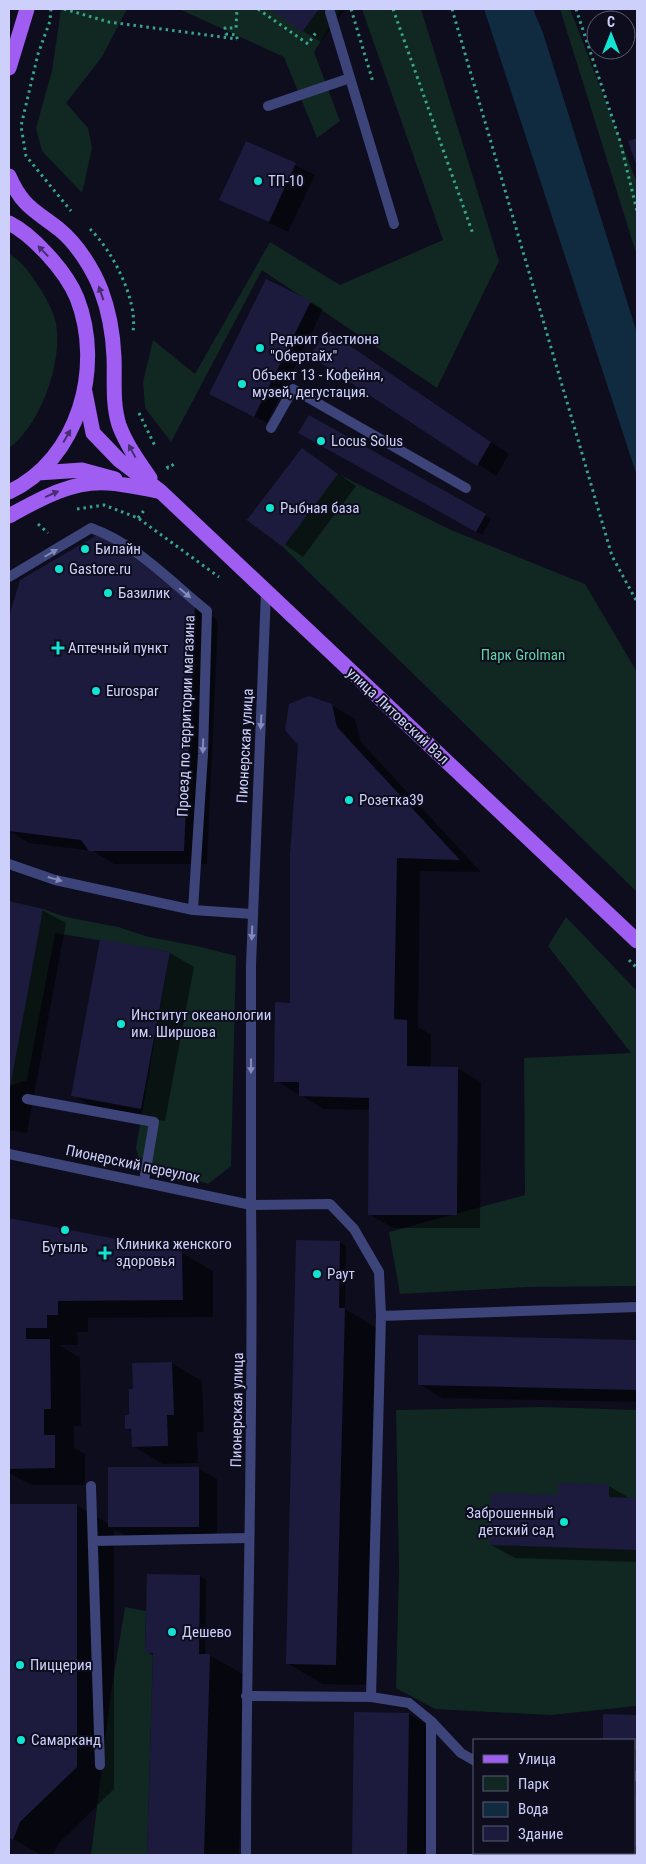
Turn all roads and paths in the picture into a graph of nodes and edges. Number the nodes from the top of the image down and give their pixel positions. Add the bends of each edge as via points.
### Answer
1 (27, 9) edge
2 (52, 9) edge
3 (64, 9) edge
4 (237, 9) edge
5 (258, 9) edge
6 (351, 9) edge
7 (393, 9) edge
8 (452, 9) edge
9 (576, 9) edge
10 (330, 12) joint
11 (9, 68) edge
12 (350, 78) junction
13 (372, 82) dead end
14 (268, 106) dead end
15 (26, 156) dead end
16 (9, 176) edge
17 (637, 211) edge
18 (12, 223) edge
19 (394, 224) dead end
20 (473, 234) dead end
21 (84, 392) junction
22 (270, 428) dead end
23 (38, 473) junction
24 (466, 488) dead end
25 (160, 491) junction
26 (9, 492) edge
27 (70, 509) dead end
28 (9, 516) edge
29 (41, 520) dead end
30 (35, 522) dead end
31 (9, 577) edge
32 (226, 582) dead end
33 (266, 592) junction
34 (637, 602) edge
35 (9, 864) edge
36 (193, 910) junction
37 (252, 914) junction
38 (637, 942) edge
39 (623, 954) dead end
40 (637, 968) edge
41 (28, 1099) dead end
42 (9, 1154) edge
43 (144, 1181) junction
44 (251, 1205) junction
45 (637, 1307) edge
46 (381, 1316) junction
47 (90, 1486) dead end
48 (249, 1538) junction
49 (93, 1541) junction
50 (246, 1696) junction
51 (371, 1697) junction
52 (431, 1721) junction
53 (473, 1760) edge
54 (100, 1764) dead end
55 (246, 1855) edge
56 (431, 1855) edge

1 - 11 main road
2 - 15 path via 20,126
3 - 4 path via 109,22 237,40 237,35 226,34 225,28 236,28
5 - 10 path via 308,44
6 - 13 path
7 - 20 path
8 - 34 path via 612,556
9 - 17 path via 620,140
10 - 12 street
12 - 14 street
12 - 19 street
25 -> 16 main road via 134,456 119,425 114,398 110,321 100,288 84,257 62,232 25,205
21 -> 18 main road via 86,328 77,298 62,271
23 -> 21 main road via 74,425
21 - 25 main road, улица Литовский Вал via 93,433 119,460
22 - 24 street via 293,390
23 - 25 main road, улица Литовский Вал via 82,470
23 - 26 main road
28 -> 25 main road via 58,491 82,486 106,483
25 - 33 main road, улица Литовский Вал
27 - 32 path via 104,505 138,518
29 - 30 path
31 -> 36 street, Проезд по территории магазина via 91,528 131,548 206,611 203,754
33 -> 37 street, Пионерская улица
33 - 38 main road, улица Литовский Вал
35 -> 36 street via 55,880
36 - 37 street
37 -> 44 street, Пионерская улица
39 - 40 path
41 - 43 street via 154,1122
42 - 43 street, Пионерский переулок
43 - 44 street, Пионерский переулок
44 - 46 street, Пионерский переулок via 330,1204 354,1229 379,1272
44 - 48 street, Пионерская улица via 253,1352
45 - 46 street
46 - 51 street, Пионерский переулок
47 - 49 street
48 - 49 street
48 - 50 street, Пионерская улица
49 - 54 street
50 - 51 street
50 - 55 street, Пионерская улица
51 - 52 street via 409,1703
52 - 53 street via 461,1753
52 - 56 street

